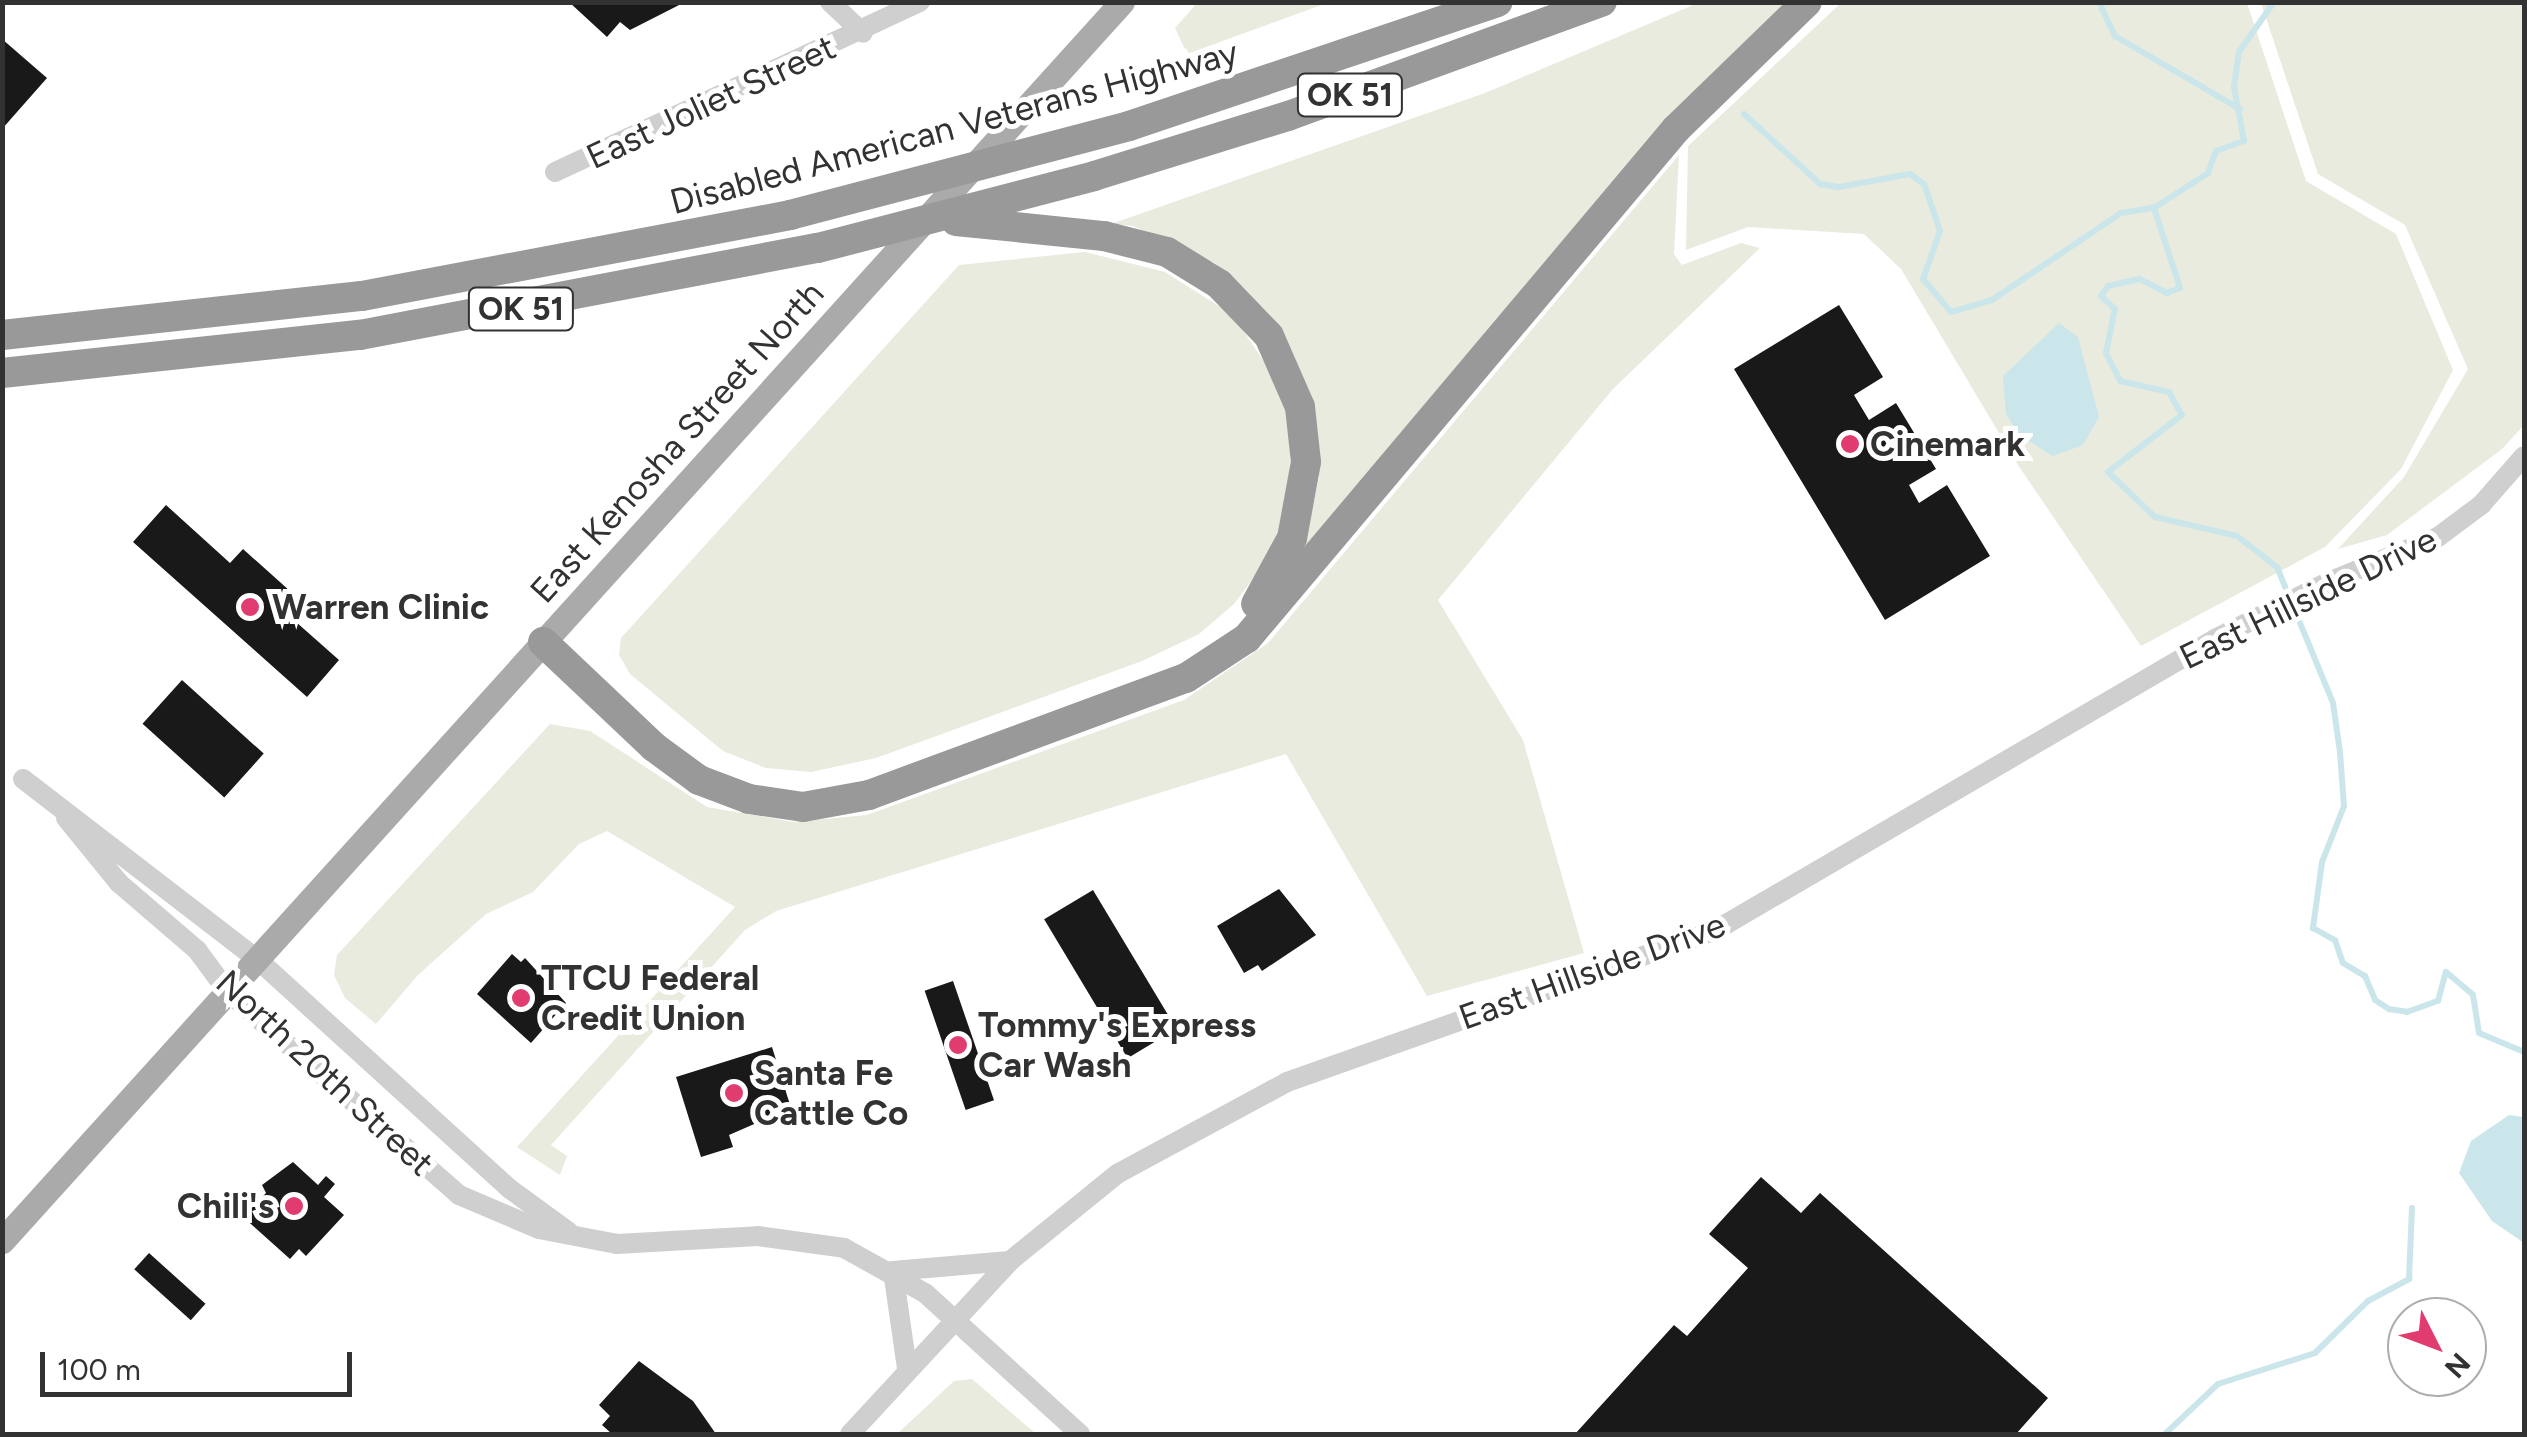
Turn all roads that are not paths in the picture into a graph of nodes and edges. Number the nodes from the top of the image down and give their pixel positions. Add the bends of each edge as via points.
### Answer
1 (830, 2) edge
2 (920, 2) edge
3 (1122, 2) edge
4 (1498, 2) edge
5 (1602, 2) edge
6 (1807, 2) edge
7 (863, 33) junction
8 (555, 172) dead end
9 (934, 219) junction
10 (2, 335) edge
11 (2, 373) edge
12 (2524, 456) edge
13 (543, 642) junction
14 (23, 780) dead end
15 (66, 818) junction
16 (256, 959) junction
17 (228, 992) junction
18 (574, 1236) junction
19 (2, 1240) edge
20 (1010, 1262) junction
21 (893, 1272) junction
22 (953, 1319) junction
23 (907, 1368) junction
24 (850, 1434) edge
25 (1080, 1434) edge

1 - 7 street
2 - 7 street, East Joliet Street
3 - 13 main road, East Kenosha Street North
4 - 10 highway, Disabled American Veterans Highway / OK 51 via 1129,126 772,218 362,296
5 - 9 highway, OK 51 via 1288,116
6 - 13 highway via 1676,128 1247,638 1186,678 869,795 804,807 749,799 699,780 615,713
7 - 8 street, East Joliet Street
9 - 11 highway, OK 51 via 496,313 360,335
9 - 13 highway via 1104,236 1167,252 1219,284 1269,336 1300,407 1304,489 1283,560 1235,626 1158,674 874,775 799,790 711,768 664,736 589,665
12 - 20 street, East Hillside Drive via 2438,537 2259,616 1716,930 1287,1082 1116,1174
13 - 16 main road, East Kenosha Street North
14 - 15 street, North 20th Street
15 - 16 street, North 20th Street via 132,859 214,932
15 - 17 street, North 20th Street via 119,883 197,950
16 - 17 main road, East Kenosha Street North
16 - 18 street, North 20th Street via 510,1189
17 - 18 street, North 20th Street via 460,1195 512,1220
17 - 19 main road, East Kenosha Street North
18 - 21 street, North 20th Street via 668,1246 758,1236 802,1239 844,1248
20 - 21 street
20 - 22 street, East Hillside Drive
21 - 22 street, North 20th Street
21 - 23 street
22 - 23 street, East Hillside Drive
22 - 25 street, North 20th Street
23 - 24 street, East Hillside Drive

